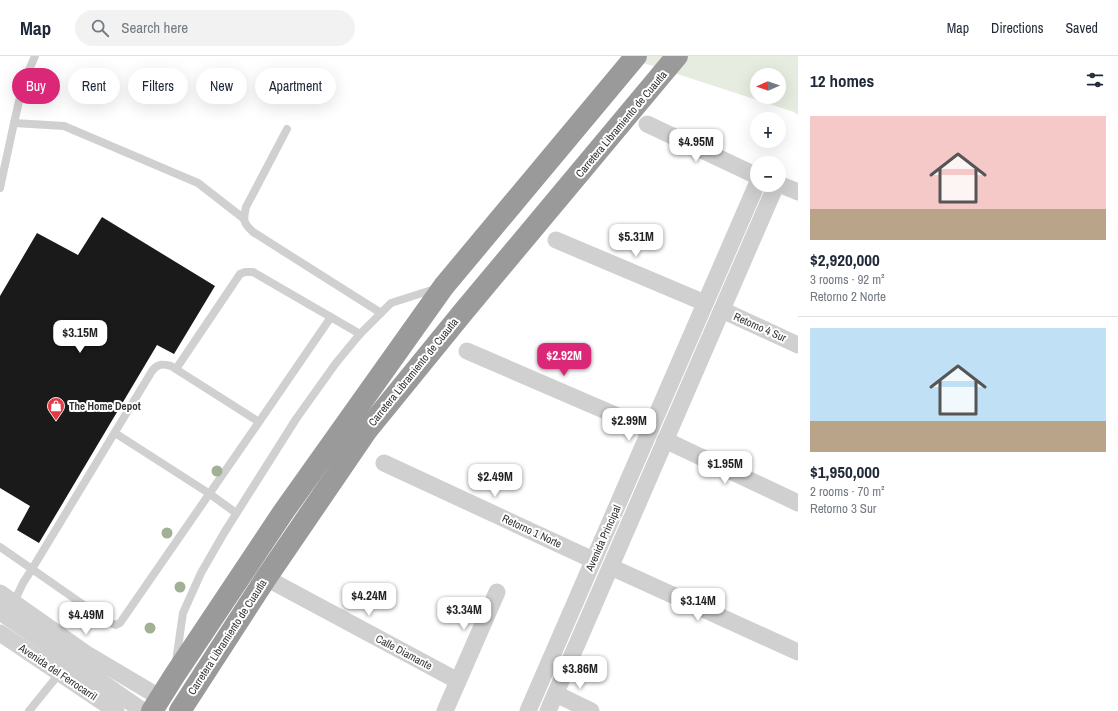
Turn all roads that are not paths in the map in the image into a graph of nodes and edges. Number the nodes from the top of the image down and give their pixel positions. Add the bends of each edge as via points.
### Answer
1 (35, 56) edge
2 (677, 56) edge
3 (630, 63) edge
4 (14, 123) junction
5 (647, 124) dead end
6 (287, 129) dead end
7 (750, 173) edge
8 (786, 187) edge
9 (0, 188) edge
10 (753, 192) edge
11 (773, 192) edge
12 (798, 192) edge
13 (243, 218) junction
14 (556, 240) dead end
15 (732, 240) junction
16 (749, 246) junction
17 (444, 286) junction
18 (706, 302) junction
19 (722, 310) junction
20 (380, 313) junction
21 (331, 317) junction
22 (360, 334) junction
23 (798, 345) edge
24 (468, 351) dead end
25 (678, 365) junction
26 (176, 369) junction
27 (695, 372) junction
28 (259, 422) junction
29 (650, 430) junction
30 (114, 433) junction
31 (665, 440) junction
32 (384, 463) dead end
33 (210, 494) junction
34 (798, 503) edge
35 (617, 505) junction
36 (236, 513) junction
37 (634, 514) junction
38 (0, 547) edge
39 (593, 560) junction
40 (611, 567) junction
41 (32, 569) junction
42 (266, 578) junction
43 (497, 592) dead end
44 (5, 602) edge
45 (565, 626) junction
46 (0, 633) edge
47 (582, 634) junction
48 (798, 652) edge
49 (59, 674) junction
50 (174, 676) junction
51 (458, 681) junction
52 (556, 694) junction
53 (157, 704) edge
54 (185, 709) edge
55 (29, 711) edge
56 (116, 711) edge
57 (143, 711) edge
58 (445, 711) edge
59 (528, 711) edge
60 (548, 711) edge
61 (591, 711) edge

1 - 4 lane via 24,84
2 - 42 highway, Carretera Libramiento de Cuautla via 367,430
3 - 17 highway, Carretera Libramiento de Cuautla
4 - 9 lane
4 - 13 lane via 64,126 198,183
5 - 7 street
6 - 13 lane via 246,207
8 - 12 street
10 - 15 street, Avenida Principal
11 - 16 street, Avenida Principal
13 - 20 lane via 253,232
14 - 18 street
15 - 16 street
15 - 18 street, Avenida Principal
16 - 19 street, Avenida Principal
17 - 20 lane via 391,303
17 - 50 highway, Carretera Libramiento de Cuautla via 284,511
18 - 25 street, Avenida Principal
19 - 23 street, Retorno 4 Sur
19 - 27 street, Avenida Principal
20 - 22 lane
21 - 22 lane
21 - 26 lane via 253,272 240,274
21 - 28 lane
22 - 36 lane via 296,419
24 - 29 street
25 - 27 street
25 - 29 street, Avenida Principal
26 - 28 lane
26 - 30 lane via 162,364 154,367
27 - 31 street, Avenida Principal
28 - 33 lane
29 - 35 street, Avenida Principal
30 - 33 lane
30 - 41 lane
31 - 34 street
31 - 37 street, Avenida Principal
32 - 39 street, Retorno 1 Norte
33 - 36 lane
33 - 41 lane via 120,623 116,625
35 - 37 street
35 - 39 street, Avenida Principal
36 - 50 lane via 201,573 183,613
37 - 40 street, Avenida Principal
38 - 41 lane
39 - 45 street, Avenida Principal
40 - 47 street, Avenida Principal
40 - 48 street
41 - 44 lane
42 - 51 street, Calle Diamante
42 - 54 highway, Carretera Libramiento de Cuautla
43 - 51 street
44 - 53 street via 85,653
44 - 57 street, Avenida del Ferrocarril
45 - 47 street
45 - 59 street, Avenida Principal
46 - 49 street, Avenida del Ferrocarril
47 - 52 street, Avenida Principal
49 - 55 lane
49 - 56 street, Avenida del Ferrocarril
50 - 53 highway, Carretera Libramiento de Cuautla
51 - 58 street
52 - 60 street, Avenida Principal
52 - 61 street

